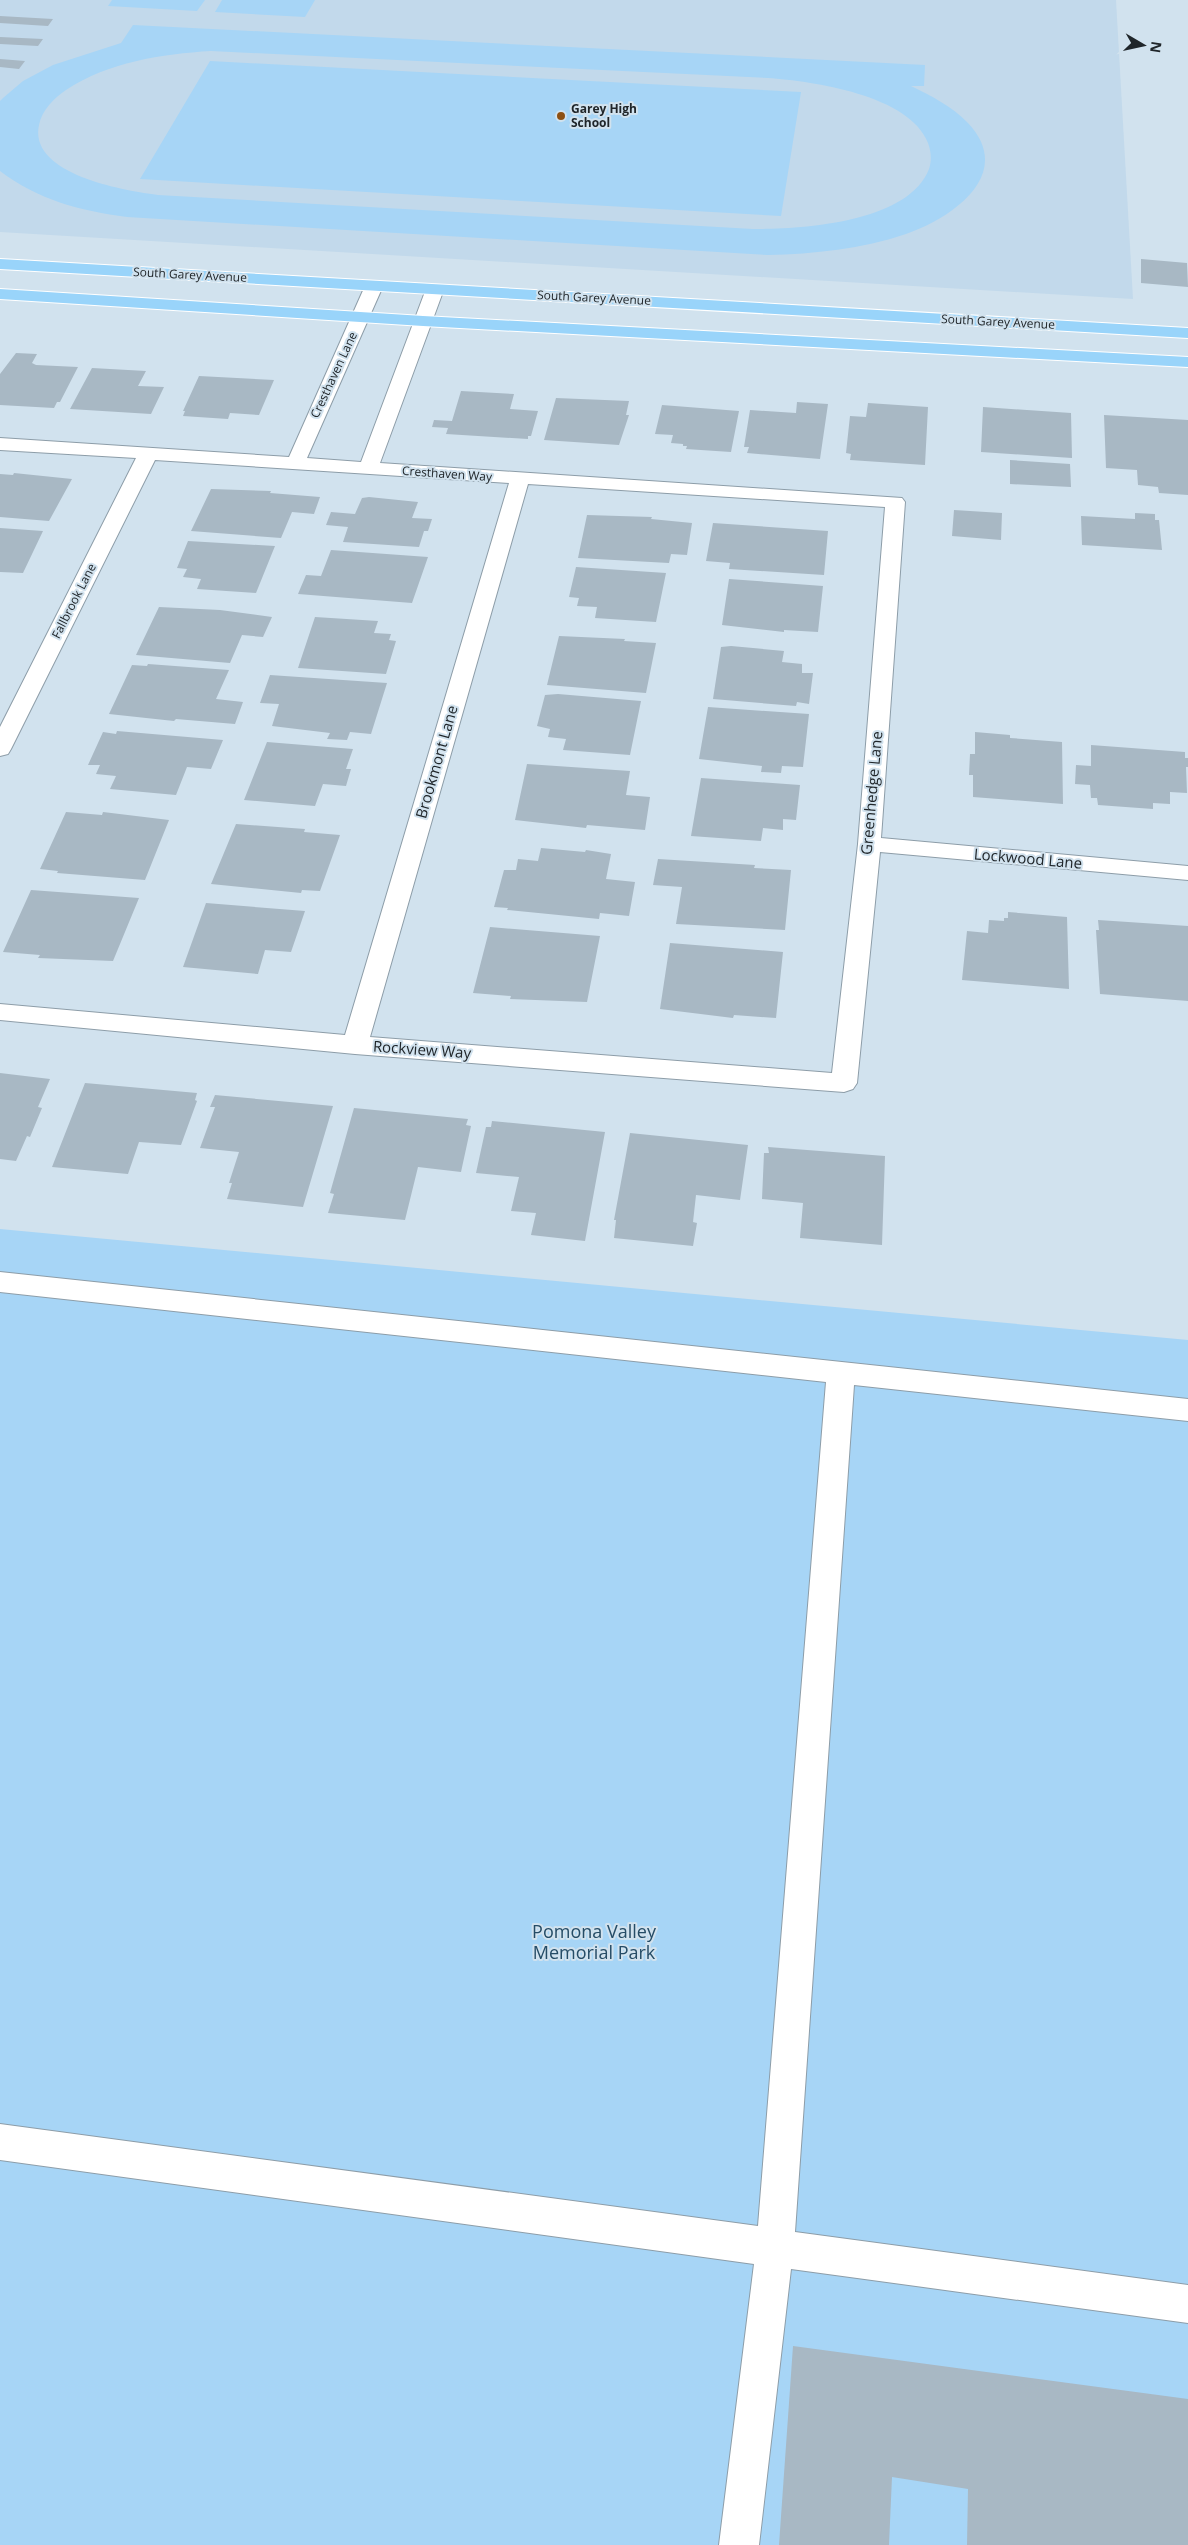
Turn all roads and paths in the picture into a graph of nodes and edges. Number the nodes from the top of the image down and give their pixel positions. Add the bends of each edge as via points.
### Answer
1 (0, 264) edge
2 (374, 286) junction
3 (435, 289) junction
4 (0, 294) edge
5 (361, 317) junction
6 (423, 321) junction
7 (1188, 333) edge
8 (1188, 362) edge
9 (0, 444) edge
10 (148, 454) junction
11 (295, 464) junction
12 (368, 469) junction
13 (520, 479) junction
14 (895, 502) joint
15 (0, 749) edge
16 (869, 844) junction
17 (1188, 873) edge
18 (0, 1012) edge
19 (355, 1045) junction
20 (844, 1083) joint
21 (0, 1282) edge
22 (841, 1372) junction
23 (1188, 1410) edge
24 (0, 2142) edge
25 (775, 2248) junction
26 (1188, 2304) edge
27 (739, 2545) edge

1 - 2 main road, South Garey Avenue
2 - 3 main road, South Garey Avenue
2 - 5 street, Cresthaven Lane
3 - 6 street
3 - 7 main road, South Garey Avenue
4 - 5 main road
5 - 6 main road
5 - 11 street, Cresthaven Lane
6 - 8 main road
6 - 12 street
9 - 10 street, Cresthaven Way
10 - 11 street, Cresthaven Way
10 - 15 street, Fallbrook Lane
11 - 12 street, Cresthaven Way
12 - 13 street, Cresthaven Way
13 - 14 street, Cresthaven Way
13 - 19 street, Brookmont Lane
14 - 16 street, Greenhedge Lane
16 - 17 street, Lockwood Lane
16 - 20 street, Greenhedge Lane
18 - 19 street, Rockview Way
19 - 20 street, Rockview Way
21 - 22 street
22 - 23 street
22 - 25 street
24 - 25 street
25 - 26 street
25 - 27 street

